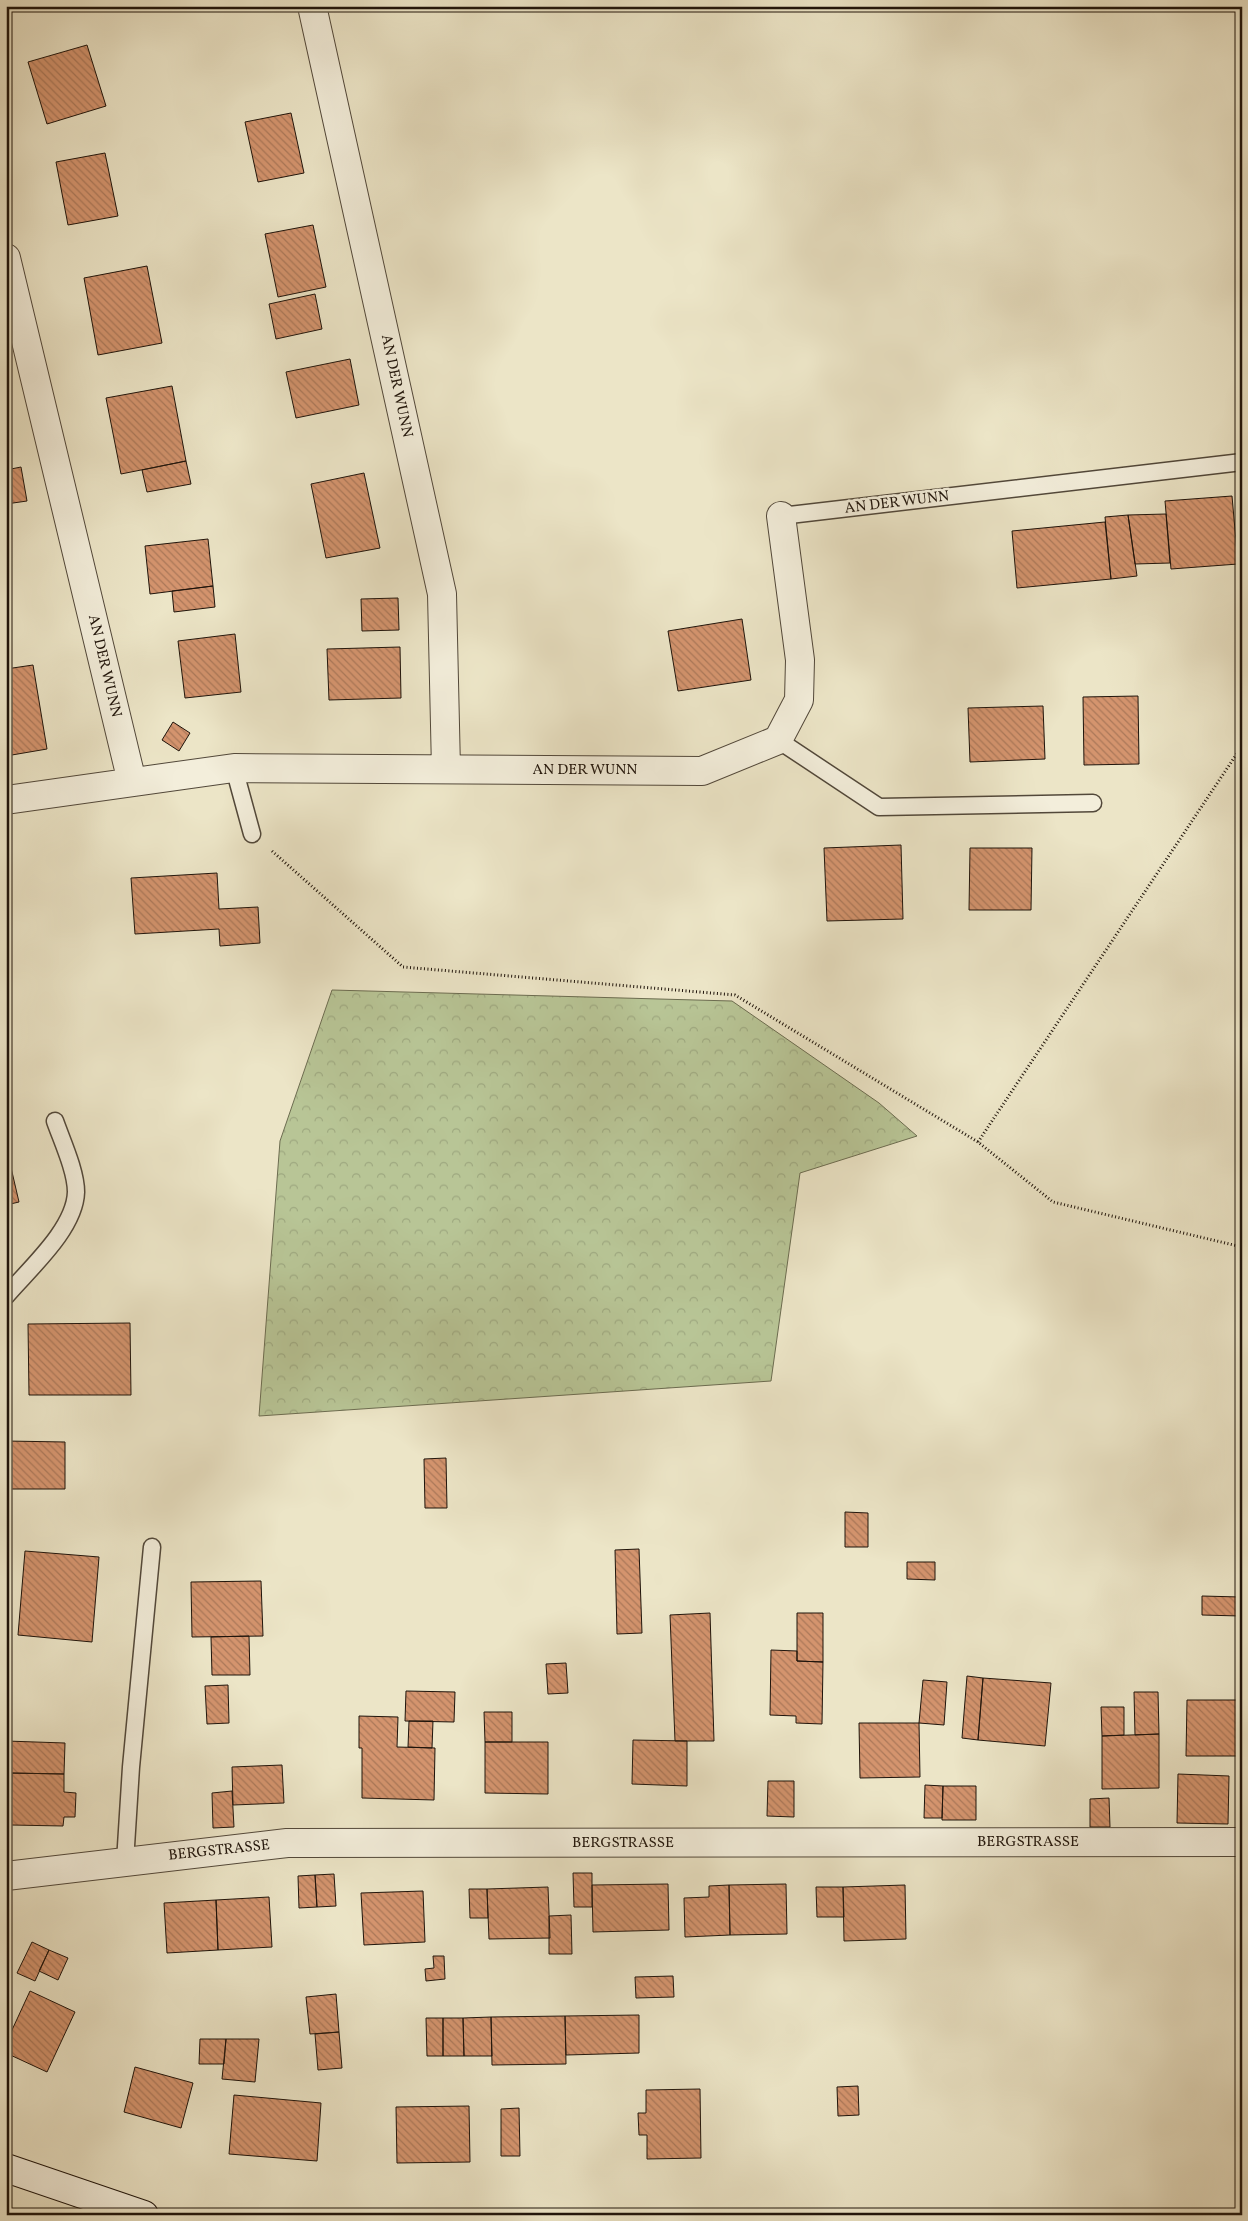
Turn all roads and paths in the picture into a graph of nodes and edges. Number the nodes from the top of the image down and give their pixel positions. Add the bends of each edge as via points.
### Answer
1 (312, 6) edge
2 (6, 258) edge
3 (1242, 462) edge
4 (781, 516) joint
5 (778, 740) junction
6 (1242, 746) edge
7 (234, 768) junction
8 (446, 769) junction
9 (132, 782) junction
10 (6, 800) edge
11 (1093, 803) dead end
12 (252, 834) joint
13 (55, 1121) dead end
14 (978, 1142) junction
15 (1242, 1247) edge
16 (6, 1296) edge
17 (152, 1546) dead end
18 (1242, 1842) edge
19 (125, 1862) junction
20 (6, 1876) edge
21 (6, 2168) edge
22 (144, 2215) edge

1 - 8 street, AN DER WUNN via 442,594
2 - 9 street, AN DER WUNN
3 - 4 lane, AN DER WUNN
4 - 5 street, AN DER WUNN via 800,660 799,700
5 - 8 street, AN DER WUNN via 702,771
5 - 11 lane via 878,807
6 - 14 path
7 - 8 street, AN DER WUNN
7 - 9 street, AN DER WUNN
7 - 12 lane
9 - 10 street, AN DER WUNN
12 - 14 path via 402,967 735,994
13 - 16 lane via 73,1176 76,1192 72,1208 64,1229
14 - 15 path via 1053,1202
17 - 19 lane
18 - 19 street, BERGSTRASSE via 287,1843
19 - 20 street, BERGSTRASSE
21 - 22 street

